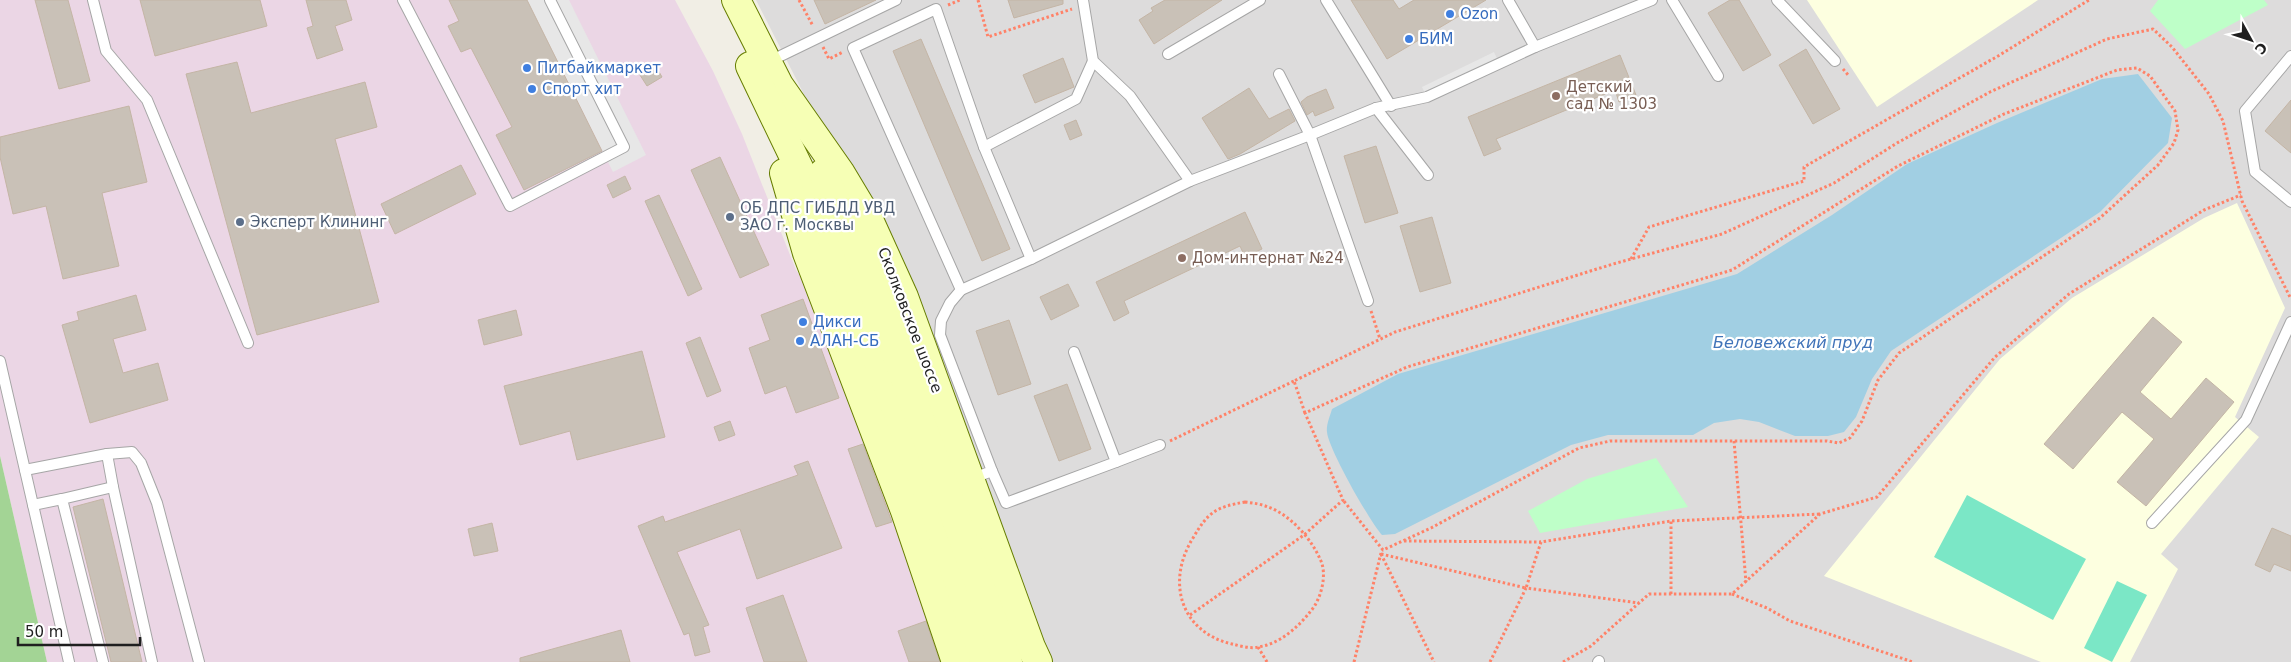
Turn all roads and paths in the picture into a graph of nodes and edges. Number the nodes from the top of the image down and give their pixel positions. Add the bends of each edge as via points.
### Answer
1 (93, 0) edge
2 (403, 0) edge
3 (550, 0) edge
4 (717, 0) edge
5 (736, 0) edge
6 (896, 0) edge
7 (978, 0) edge
8 (1260, 0) edge
9 (1326, 0) edge
10 (1508, 0) edge
11 (1652, 0) edge
12 (1672, 0) edge
13 (1777, 0) edge
14 (2089, 0) edge
15 (1084, 3) edge
16 (1535, 47) junction
17 (1168, 54) dead end
18 (2291, 56) edge
19 (1094, 61) junction
20 (1835, 61) dead end
21 (764, 67) junction
22 (1279, 74) dead end
23 (1718, 76) dead end
24 (1391, 106) junction
25 (1376, 108) junction
26 (1310, 135) junction
27 (984, 146) junction
28 (1428, 175) dead end
29 (1190, 181) junction
30 (2241, 195) junction
31 (2291, 202) edge
32 (1031, 259) junction
33 (1630, 259) junction
34 (961, 290) junction
35 (2291, 299) edge
36 (1368, 301) joint
37 (2291, 322) edge
38 (1380, 339) junction
39 (248, 342) dead end
40 (1074, 352) dead end
41 (0, 361) edge
42 (1294, 381) junction
43 (1305, 414) junction
44 (1734, 441) junction
45 (1160, 445) joint
46 (107, 454) junction
47 (1116, 462) junction
48 (924, 463) junction
49 (25, 470) junction
50 (981, 475) junction
51 (113, 487) junction
52 (62, 499) junction
53 (1342, 500) junction
54 (33, 505) junction
55 (1820, 514) junction
56 (1741, 517) junction
57 (1671, 521) junction
58 (2152, 523) dead end
59 (1304, 535) junction
60 (1403, 541) junction
61 (1541, 542) junction
62 (1382, 552) junction
63 (1746, 583) junction
64 (1526, 588) junction
65 (1671, 594) junction
66 (1732, 594) junction
67 (1639, 603) junction
68 (1190, 615) junction
69 (1258, 647) junction
70 (69, 662) edge
71 (103, 662) edge
72 (152, 662) edge
73 (199, 662) edge
74 (956, 662) edge
75 (984, 662) edge
76 (1008, 662) edge
77 (1038, 662) edge
78 (1267, 662) edge
79 (1354, 662) edge
80 (1434, 662) edge
81 (1490, 662) edge
82 (1563, 662) edge
83 (1913, 662) edge

1 - 39 lane via 106,51 147,100
2 - 3 lane via 510,206 624,147
4 - 21 main road, Сколковское шоссе
5 - 21 main road, Сколковское шоссе
6 - 21 lane
7 - 15 path via 988,37
8 - 17 lane
9 - 24 lane
10 - 16 lane
11 - 16 lane
12 - 23 lane
13 - 20 lane
14 - 33 path via 1804,167 1804,181 1649,227
15 - 19 lane
16 - 24 lane via 1427,97
18 - 31 lane via 2244,111 2255,172
19 - 27 lane via 1076,99
19 - 29 lane via 1130,96
21 - 48 main road via 840,270
21 - 48 main road via 827,182 861,258
21 - 50 main road, Сколковское шоссе via 840,172 870,222
21 - 74 main road via 778,150 807,253 905,511
22 - 26 lane
24 - 25 lane
25 - 26 lane
25 - 28 lane
26 - 29 lane
26 - 36 lane
27 - 32 lane
27 - 34 lane via 936,10 853,48
29 - 32 lane
30 - 33 path via 2223,121 2209,94 2172,47 2153,29 2107,39 1990,92 1898,143 1834,184 1722,234
30 - 35 path
30 - 55 path via 2204,210 2069,294 1994,356 1877,497
32 - 34 lane
33 - 38 path
34 - 50 lane via 950,302 941,321 940,335
36 - 38 path
37 - 58 lane via 2246,420
38 - 42 path
40 - 47 lane
41 - 49 lane
42 - 43 path
42 - 45 path
43 - 44 path via 1408,368 1732,270 1898,166 2004,114 2117,70 2137,68 2150,76 2175,111 2178,130 2174,143 2158,165 2100,218 1899,353 1878,380 1862,421 1850,438 1839,443
43 - 53 path
44 - 56 path
44 - 60 path via 1610,441 1580,448
45 - 47 lane
46 - 49 lane
46 - 51 lane
46 - 73 lane via 132,452 141,463 157,503
47 - 50 lane via 1006,503
48 - 75 main road
48 - 76 main road
49 - 54 lane
50 - 77 main road, Сколковское шоссе
51 - 52 lane
51 - 72 lane
52 - 54 lane
52 - 71 lane
53 - 59 path
53 - 62 path
54 - 70 lane
55 - 56 path
55 - 63 path
56 - 57 path
56 - 63 path
57 - 61 path
57 - 65 path
59 - 68 path
59 - 68 path via 1291,521 1269,507 1245,502 1222,506 1203,521 1179,570 1180,599
59 - 69 path via 1321,560 1323,588 1313,609 1297,628
60 - 61 path
60 - 62 path
61 - 64 path
62 - 64 path
62 - 79 path
62 - 80 path
63 - 66 path
64 - 67 path
64 - 81 path
65 - 66 path
65 - 67 path via 1648,594
66 - 83 path via 1790,621
67 - 82 path via 1591,646
68 - 69 path via 1200,630 1218,641
69 - 78 path

